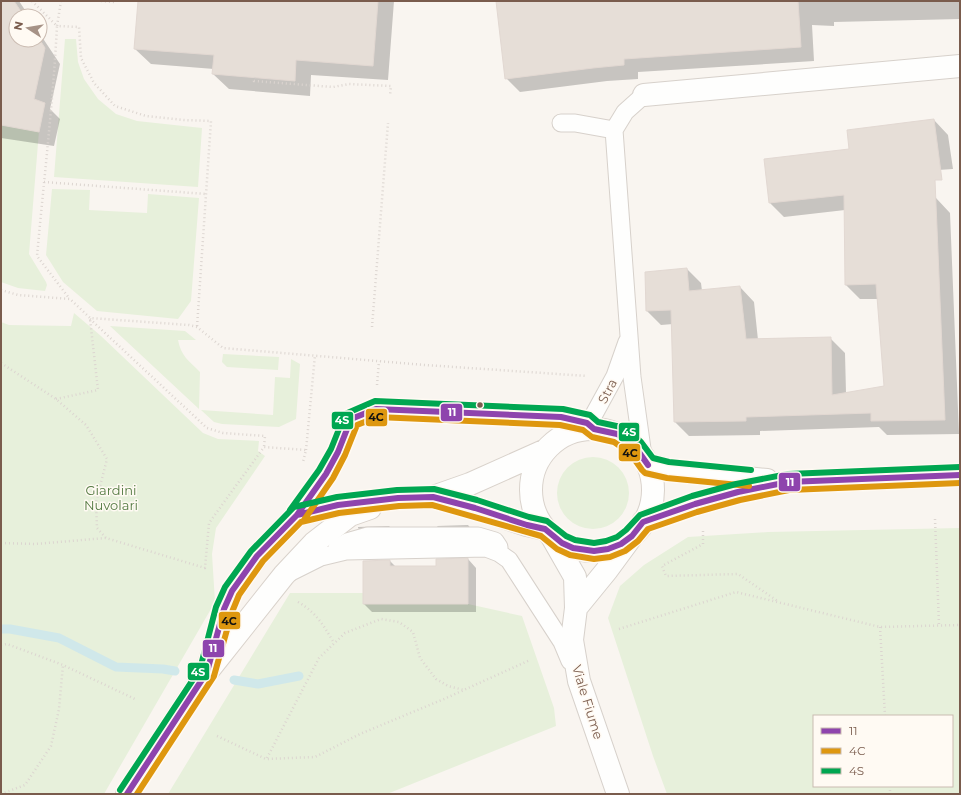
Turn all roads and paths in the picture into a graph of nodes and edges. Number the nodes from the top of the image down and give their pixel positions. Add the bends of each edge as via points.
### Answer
1 (32, 1) edge
2 (60, 1) edge
3 (101, 1) edge
4 (114, 1) edge
5 (57, 26) junction
6 (960, 66) edge
7 (255, 77) dead end
8 (390, 95) dead end
9 (644, 95) joint
10 (388, 123) dead end
11 (562, 123) dead end
12 (614, 130) junction
13 (44, 182) junction
14 (206, 194) junction
15 (1, 290) edge
16 (70, 299) junction
17 (90, 318) junction
18 (197, 327) junction
19 (372, 327) dead end
20 (630, 334) junction
21 (315, 355) junction
22 (379, 361) junction
23 (1, 363) edge
24 (615, 376) junction
25 (377, 387) dead end
26 (56, 399) junction
27 (590, 426) junction
28 (264, 447) junction
29 (306, 450) junction
30 (546, 450) junction
31 (645, 461) junction
32 (302, 463) dead end
33 (960, 474) edge
34 (788, 482) junction
35 (433, 497) junction
36 (398, 498) junction
37 (298, 515) junction
38 (935, 519) dead end
39 (638, 529) junction
40 (703, 531) dead end
41 (548, 532) junction
42 (106, 538) junction
43 (1, 543) edge
44 (284, 576) junction
45 (296, 601) dead end
46 (781, 603) junction
47 (576, 608) junction
48 (939, 625) junction
49 (960, 625) edge
50 (880, 627) junction
51 (619, 628) dead end
52 (334, 643) junction
53 (1, 645) edge
54 (530, 660) dead end
55 (63, 665) junction
56 (207, 672) junction
57 (579, 681) junction
58 (465, 690) junction
59 (137, 700) dead end
60 (886, 715) edge
61 (217, 736) dead end
62 (266, 759) junction
63 (1, 794) edge
64 (127, 794) edge
65 (618, 794) edge

1 - 5 path
2 - 5 path
3 - 4 path
5 - 13 path via 54,89
5 - 14 path via 79,28 80,58 94,83 115,106 146,116 211,121
6 - 9 main road
7 - 8 path via 254,81 333,87 349,84 391,86
9 - 12 lane via 625,112
10 - 19 path
11 - 12 lane
12 - 20 lane
13 - 14 path
13 - 16 path via 37,256
14 - 18 path
15 - 16 path via 18,295
16 - 17 path
17 - 18 path
17 - 26 path via 98,390
17 - 28 path via 207,428 223,433 265,436
18 - 21 path via 223,348
20 - 24 lane, Stra
20 - 31 lane via 632,377
21 - 22 path
21 - 29 path
22 - 24 path
22 - 25 path
23 - 26 path
24 - 27 lane, Stra
26 - 42 path via 86,425 107,459 96,502 97,528
27 - 30 main road via 566,434
27 - 31 main road via 628,440
27 - 37 lane via 561,417 376,409 351,419 326,474
28 - 29 path
28 - 42 path via 209,523 205,568
29 - 32 path
30 - 35 main road via 470,484
30 - 41 main road via 537,463 531,492 537,517
31 - 34 main road via 668,470
31 - 39 main road via 653,482 652,497 649,510
33 - 34 main road
34 - 39 main road via 696,504
35 - 36 main road
35 - 41 main road
36 - 37 main road via 338,505
36 - 44 main road via 350,515 314,543
37 - 56 main road via 257,556 232,591 224,608
38 - 48 path
39 - 41 main road via 620,544 594,551 573,548
39 - 47 main road
40 - 46 path via 703,544 662,566 666,576 738,574
41 - 47 main road, Viale Fiume via 575,577
42 - 43 path via 35,544
44 - 56 main road
44 - 57 lane via 321,557 346,551 486,548 509,560 562,642
45 - 52 path via 309,608
46 - 50 path
46 - 51 path via 736,592
47 - 57 main road, Viale Fiume via 572,640
48 - 49 path
48 - 50 path
50 - 60 path
52 - 58 path via 345,633 381,619 399,622 412,632 420,658 436,679 448,686
52 - 62 path via 319,658
53 - 55 path via 7,644
54 - 58 path
55 - 59 path
55 - 63 path via 59,709 51,746 25,785
56 - 64 main road
57 - 65 main road, Viale Fiume
58 - 62 path via 360,734 315,757
61 - 62 path

